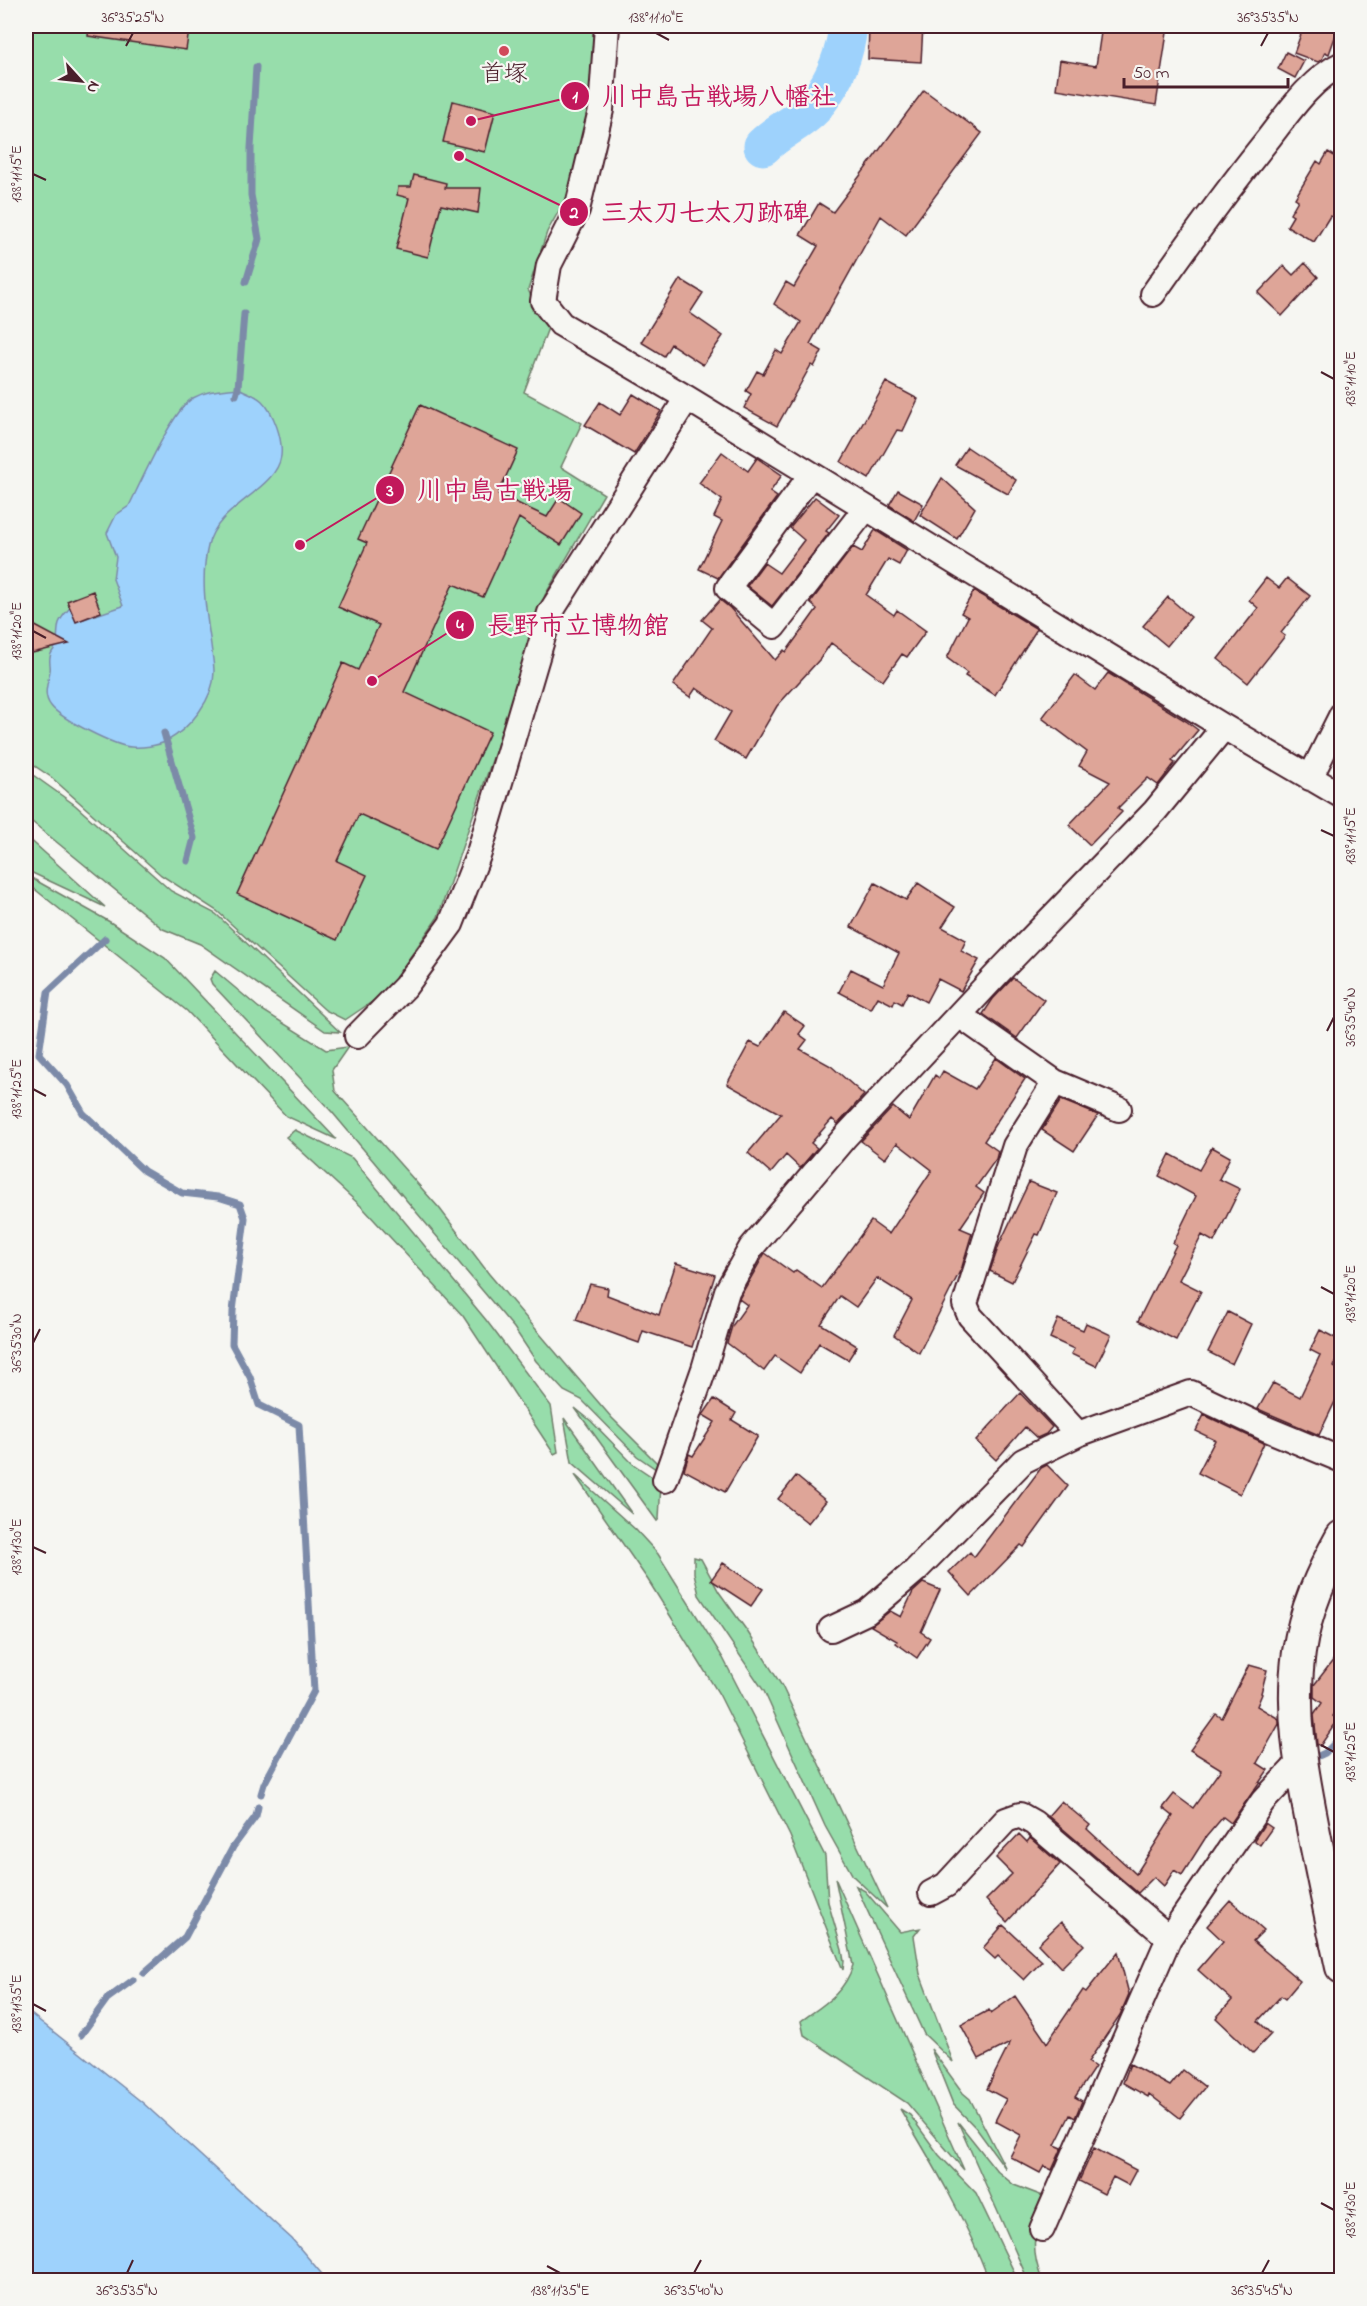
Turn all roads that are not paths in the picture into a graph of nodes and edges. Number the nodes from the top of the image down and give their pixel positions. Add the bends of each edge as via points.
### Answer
1 (607, 26) edge
2 (1341, 64) edge
3 (1153, 294) dead end
4 (687, 398) junction
5 (811, 476) junction
6 (866, 508) junction
7 (1341, 714) edge
8 (1224, 727) junction
9 (1310, 778) junction
10 (1341, 796) edge
11 (959, 1015) junction
12 (357, 1036) dead end
13 (1055, 1082) junction
14 (1119, 1109) dead end
15 (1078, 1434) junction
16 (1341, 1460) edge
17 (665, 1480) dead end
18 (1341, 1537) edge
19 (831, 1629) dead end
20 (1300, 1762) junction
21 (932, 1893) dead end
22 (1169, 1938) junction
23 (1341, 1967) edge
24 (1042, 2229) dead end

1 - 4 street via 601,110 577,210 549,265 543,301 561,324
2 - 3 street via 1326,72 1289,112 1214,206
4 - 5 street
4 - 12 street via 550,613 478,853 451,924 405,987
5 - 6 street
5 - 6 street via 728,588 774,626
6 - 8 street
7 - 9 street
8 - 9 street
8 - 11 street via 1155,811
9 - 10 street
11 - 13 street
11 - 17 street via 845,1137 751,1248 727,1291
13 - 14 street
13 - 15 street via 1015,1146 965,1304 970,1316
15 - 16 street via 1191,1393
15 - 19 street via 1023,1461 915,1571 867,1612
18 - 20 main road via 1319,1580 1299,1650 1295,1692
20 - 22 street via 1263,1801
20 - 23 main road
21 - 22 street via 946,1884 1006,1820 1020,1815
22 - 24 street

